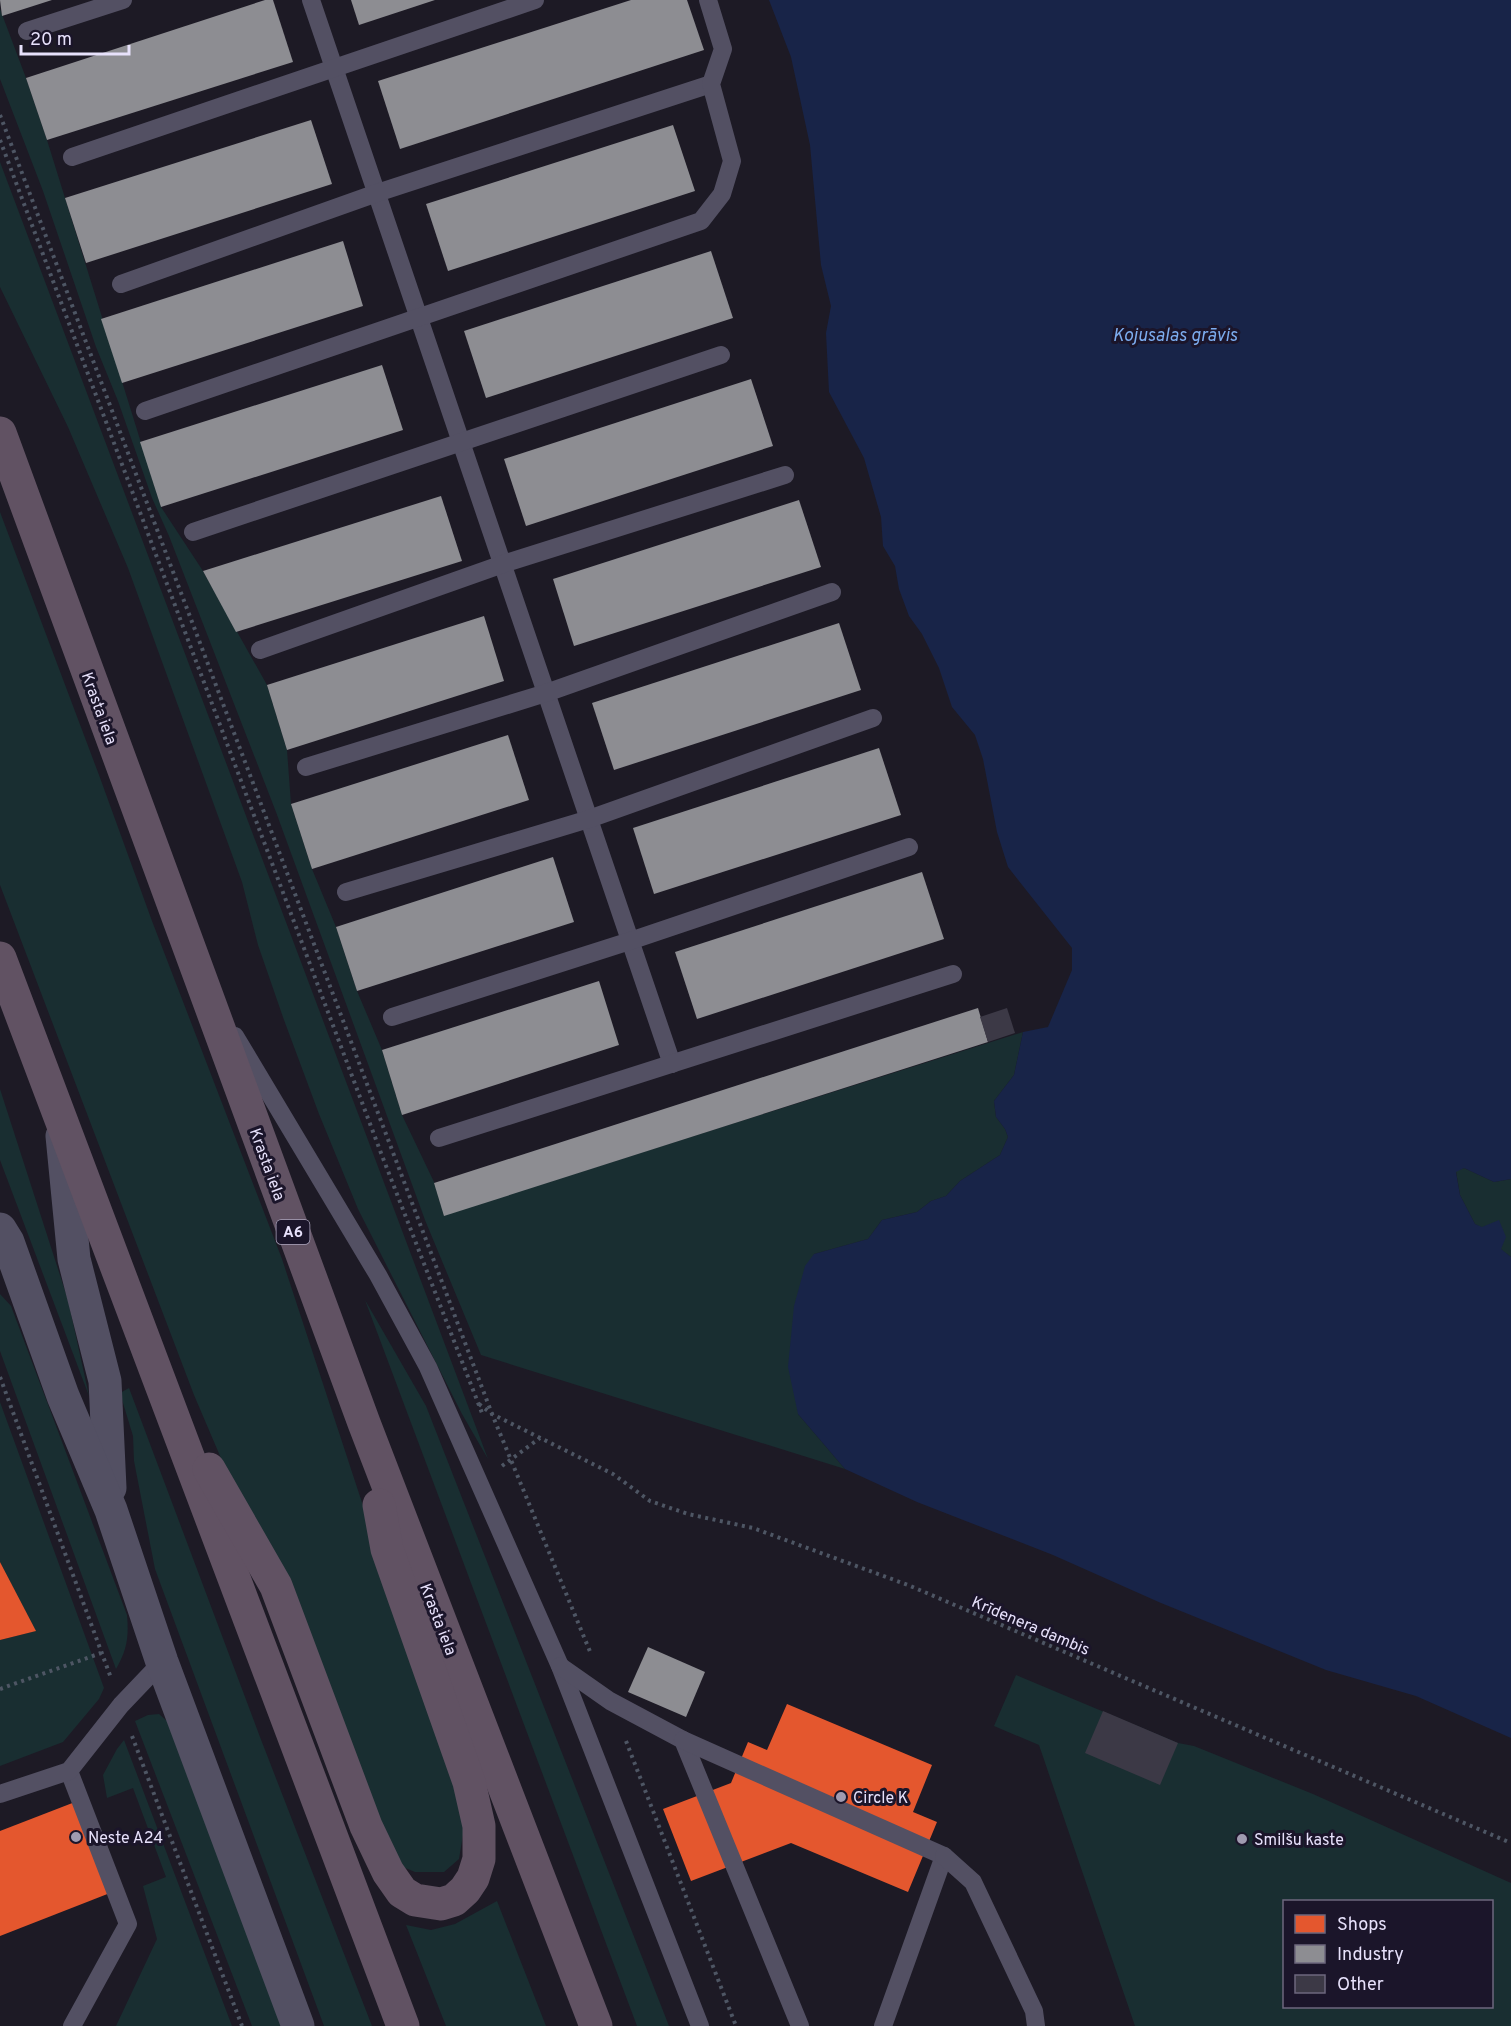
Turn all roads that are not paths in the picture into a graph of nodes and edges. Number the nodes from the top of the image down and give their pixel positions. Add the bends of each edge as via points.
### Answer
1 (123, 0) edge
2 (311, 0) edge
3 (535, 0) edge
4 (708, 0) edge
5 (27, 31) dead end
6 (334, 68) junction
7 (711, 84) junction
8 (72, 157) dead end
9 (376, 193) junction
10 (121, 284) dead end
11 (419, 318) junction
12 (721, 355) dead end
13 (145, 411) dead end
14 (0, 433) edge
15 (462, 444) junction
16 (785, 475) dead end
17 (193, 532) dead end
18 (502, 564) junction
19 (832, 592) dead end
20 (260, 650) dead end
21 (546, 693) junction
22 (873, 718) dead end
23 (306, 767) dead end
24 (589, 819) junction
25 (909, 846) dead end
26 (346, 892) dead end
27 (630, 941) junction
28 (0, 958) edge
29 (953, 974) dead end
30 (198, 975) junction
31 (392, 1017) dead end
32 (672, 1064) junction
33 (60, 1119) junction
34 (439, 1138) dead end
35 (3, 1238) edge
36 (172, 1412) junction
37 (364, 1423) junction
38 (111, 1510) junction
39 (162, 1662) junction
40 (560, 1666) junction
41 (682, 1740) junction
42 (69, 1771) junction
43 (0, 1794) edge
44 (944, 1856) junction
45 (72, 2026) edge
46 (298, 2026) edge
47 (403, 2026) edge
48 (596, 2026) edge
49 (700, 2026) edge
50 (800, 2026) edge
51 (883, 2026) edge
52 (1036, 2026) edge

1 - 5 lane
2 - 6 lane
3 - 6 lane
4 - 7 lane via 723,49
6 - 8 lane
6 - 9 lane
7 - 9 lane
7 - 11 lane via 732,161 722,194 701,221
9 - 10 lane
9 - 11 lane
11 - 13 lane
11 - 15 lane
12 - 15 lane
14 - 30 highway, Krasta iela / A6
15 - 17 lane
15 - 18 lane
16 - 18 lane
18 - 20 lane
18 - 21 lane
19 - 21 lane
21 - 23 lane
21 - 24 lane
22 - 24 lane
24 - 26 lane
24 - 27 lane
25 - 27 lane
27 - 31 lane
27 - 32 lane
28 - 33 highway
29 - 32 lane
30 - 37 highway, Krasta iela / A6
30 - 40 lane via 378,1275 428,1367
32 - 34 lane
33 - 36 highway
33 - 38 street via 74,1259 105,1381
35 - 38 street
36 - 37 highway via 219,1483 276,1586 387,1872 402,1892 416,1900 441,1904 454,1900 473,1878 479,1859 479,1826 469,1782 387,1549
36 - 47 highway
37 - 48 highway, Krasta iela / A6
38 - 39 street
39 - 42 lane via 121,1705
39 - 46 street
40 - 41 lane via 610,1701
40 - 49 lane
41 - 44 lane
41 - 50 lane
42 - 43 lane
42 - 45 lane via 128,1924
44 - 51 lane
44 - 52 lane via 973,1882 1034,2011

